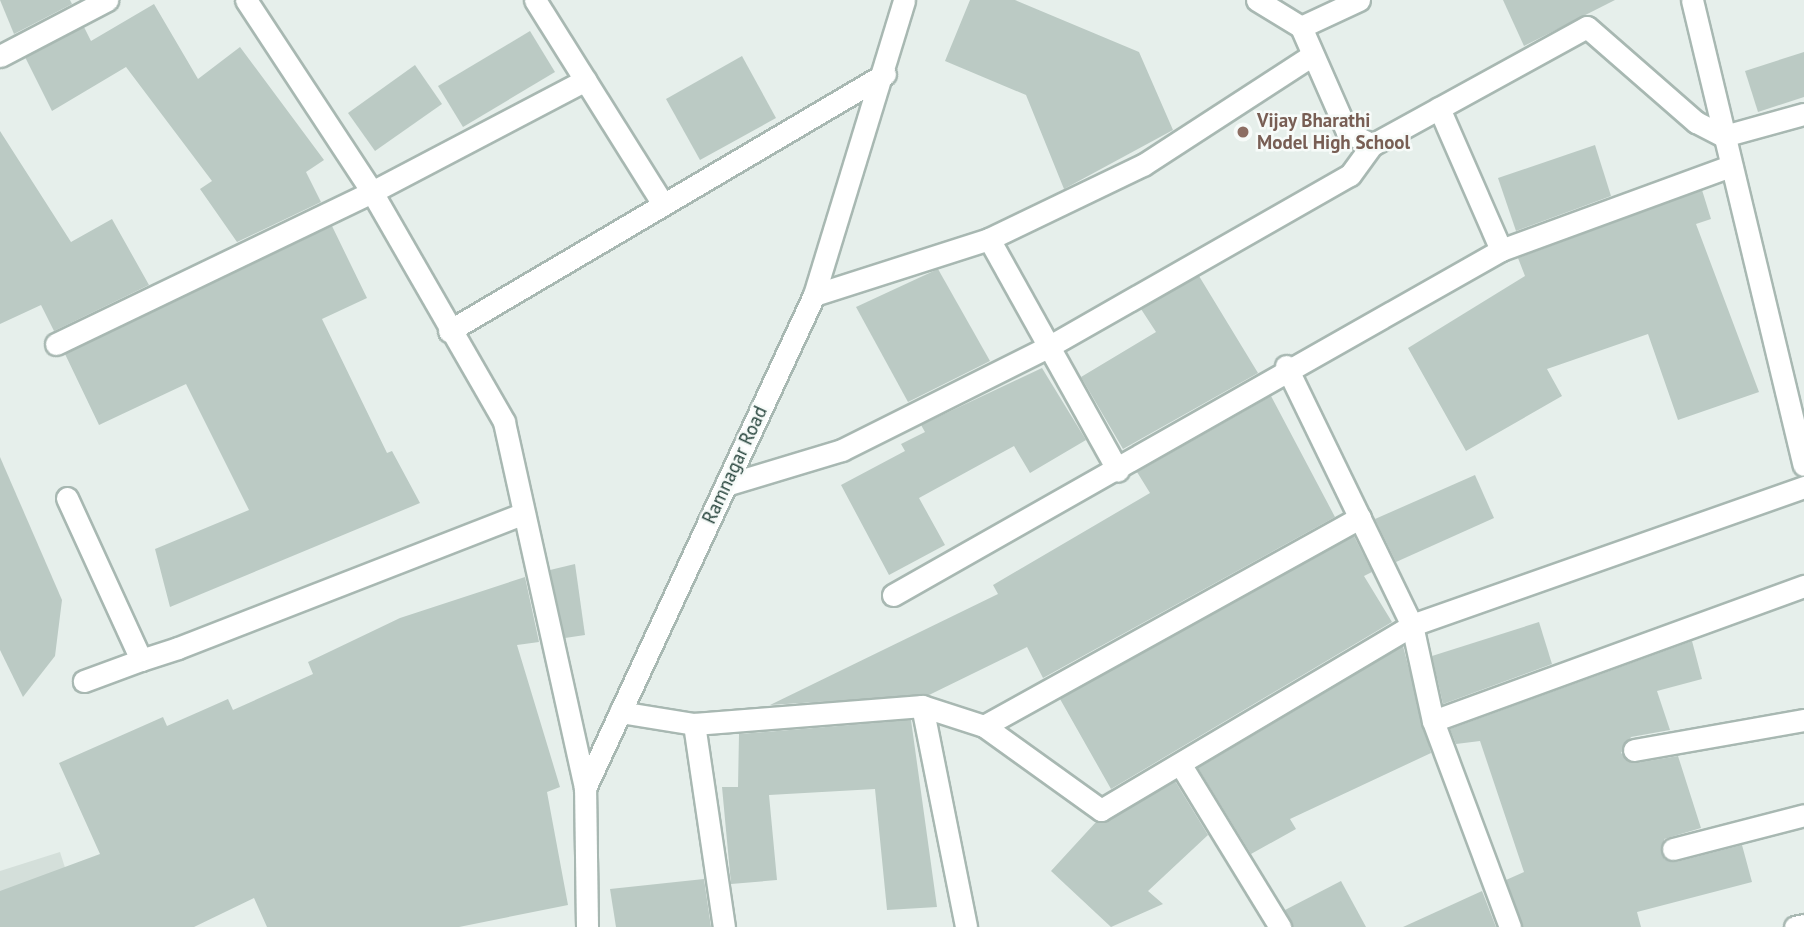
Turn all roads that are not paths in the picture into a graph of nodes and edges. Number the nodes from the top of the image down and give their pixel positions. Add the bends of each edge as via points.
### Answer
1 (107, 0) edge
2 (246, 0) edge
3 (534, 0) edge
4 (904, 0) edge
5 (1257, 0) edge
6 (1359, 0) edge
7 (1692, 0) edge
8 (1301, 27) junction
9 (0, 56) edge
10 (1309, 57) junction
11 (885, 74) junction
12 (584, 80) junction
13 (1439, 108) junction
14 (1804, 114) edge
15 (1724, 136) junction
16 (1372, 145) junction
17 (1731, 166) junction
18 (372, 192) junction
19 (663, 204) junction
20 (989, 239) junction
21 (1501, 250) junction
22 (814, 295) junction
23 (449, 331) junction
24 (56, 344) dead end
25 (1048, 347) junction
26 (1286, 366) junction
27 (1804, 464) edge
28 (1118, 471) junction
29 (726, 485) junction
30 (1804, 488) edge
31 (67, 498) dead end
32 (524, 513) junction
33 (1360, 518) junction
34 (1804, 586) edge
35 (893, 595) dead end
36 (1412, 625) junction
37 (141, 660) junction
38 (85, 681) dead end
39 (922, 706) junction
40 (620, 712) junction
41 (1433, 720) junction
42 (1804, 720) edge
43 (694, 724) junction
44 (984, 726) junction
45 (1634, 750) dead end
46 (1182, 767) junction
47 (585, 789) junction
48 (1804, 815) edge
49 (1673, 849) dead end
50 (1804, 925) edge
51 (587, 927) edge
52 (724, 927) edge
53 (966, 927) edge
54 (1280, 927) edge
55 (1510, 927) edge
56 (1795, 927) edge

1 - 9 street
2 - 18 street
3 - 12 street
4 - 11 street, Ramnagar Road
5 - 8 street
6 - 8 street
7 - 15 street
8 - 10 street
10 - 16 street via 1347,132
10 - 20 street via 1143,165
11 - 19 street
11 - 22 street, Ramnagar Road
12 - 18 street
12 - 19 street
13 - 15 street via 1587,27 1696,122
13 - 16 street
13 - 21 street
14 - 15 street
15 - 17 street
16 - 25 street via 1350,175
17 - 21 street
17 - 27 street
18 - 23 street
18 - 24 street
19 - 23 street
20 - 22 street
20 - 25 street
21 - 26 street
22 - 29 street, Ramnagar Road
23 - 32 street via 504,422
25 - 28 street
25 - 29 street via 842,450
26 - 28 street
26 - 33 street
28 - 35 street
29 - 40 street, Ramnagar Road
30 - 36 street
31 - 37 street
32 - 37 street
32 - 47 street
33 - 36 street
33 - 44 street
34 - 41 street
36 - 41 street
36 - 46 street
37 - 38 street
39 - 43 street
39 - 44 street
39 - 53 street
40 - 43 street
40 - 47 street, Ramnagar Road
41 - 55 street
42 - 45 street
43 - 52 street
44 - 46 street via 1101,810
46 - 54 street
47 - 51 street, Ramnagar Road
48 - 49 street
50 - 56 street

